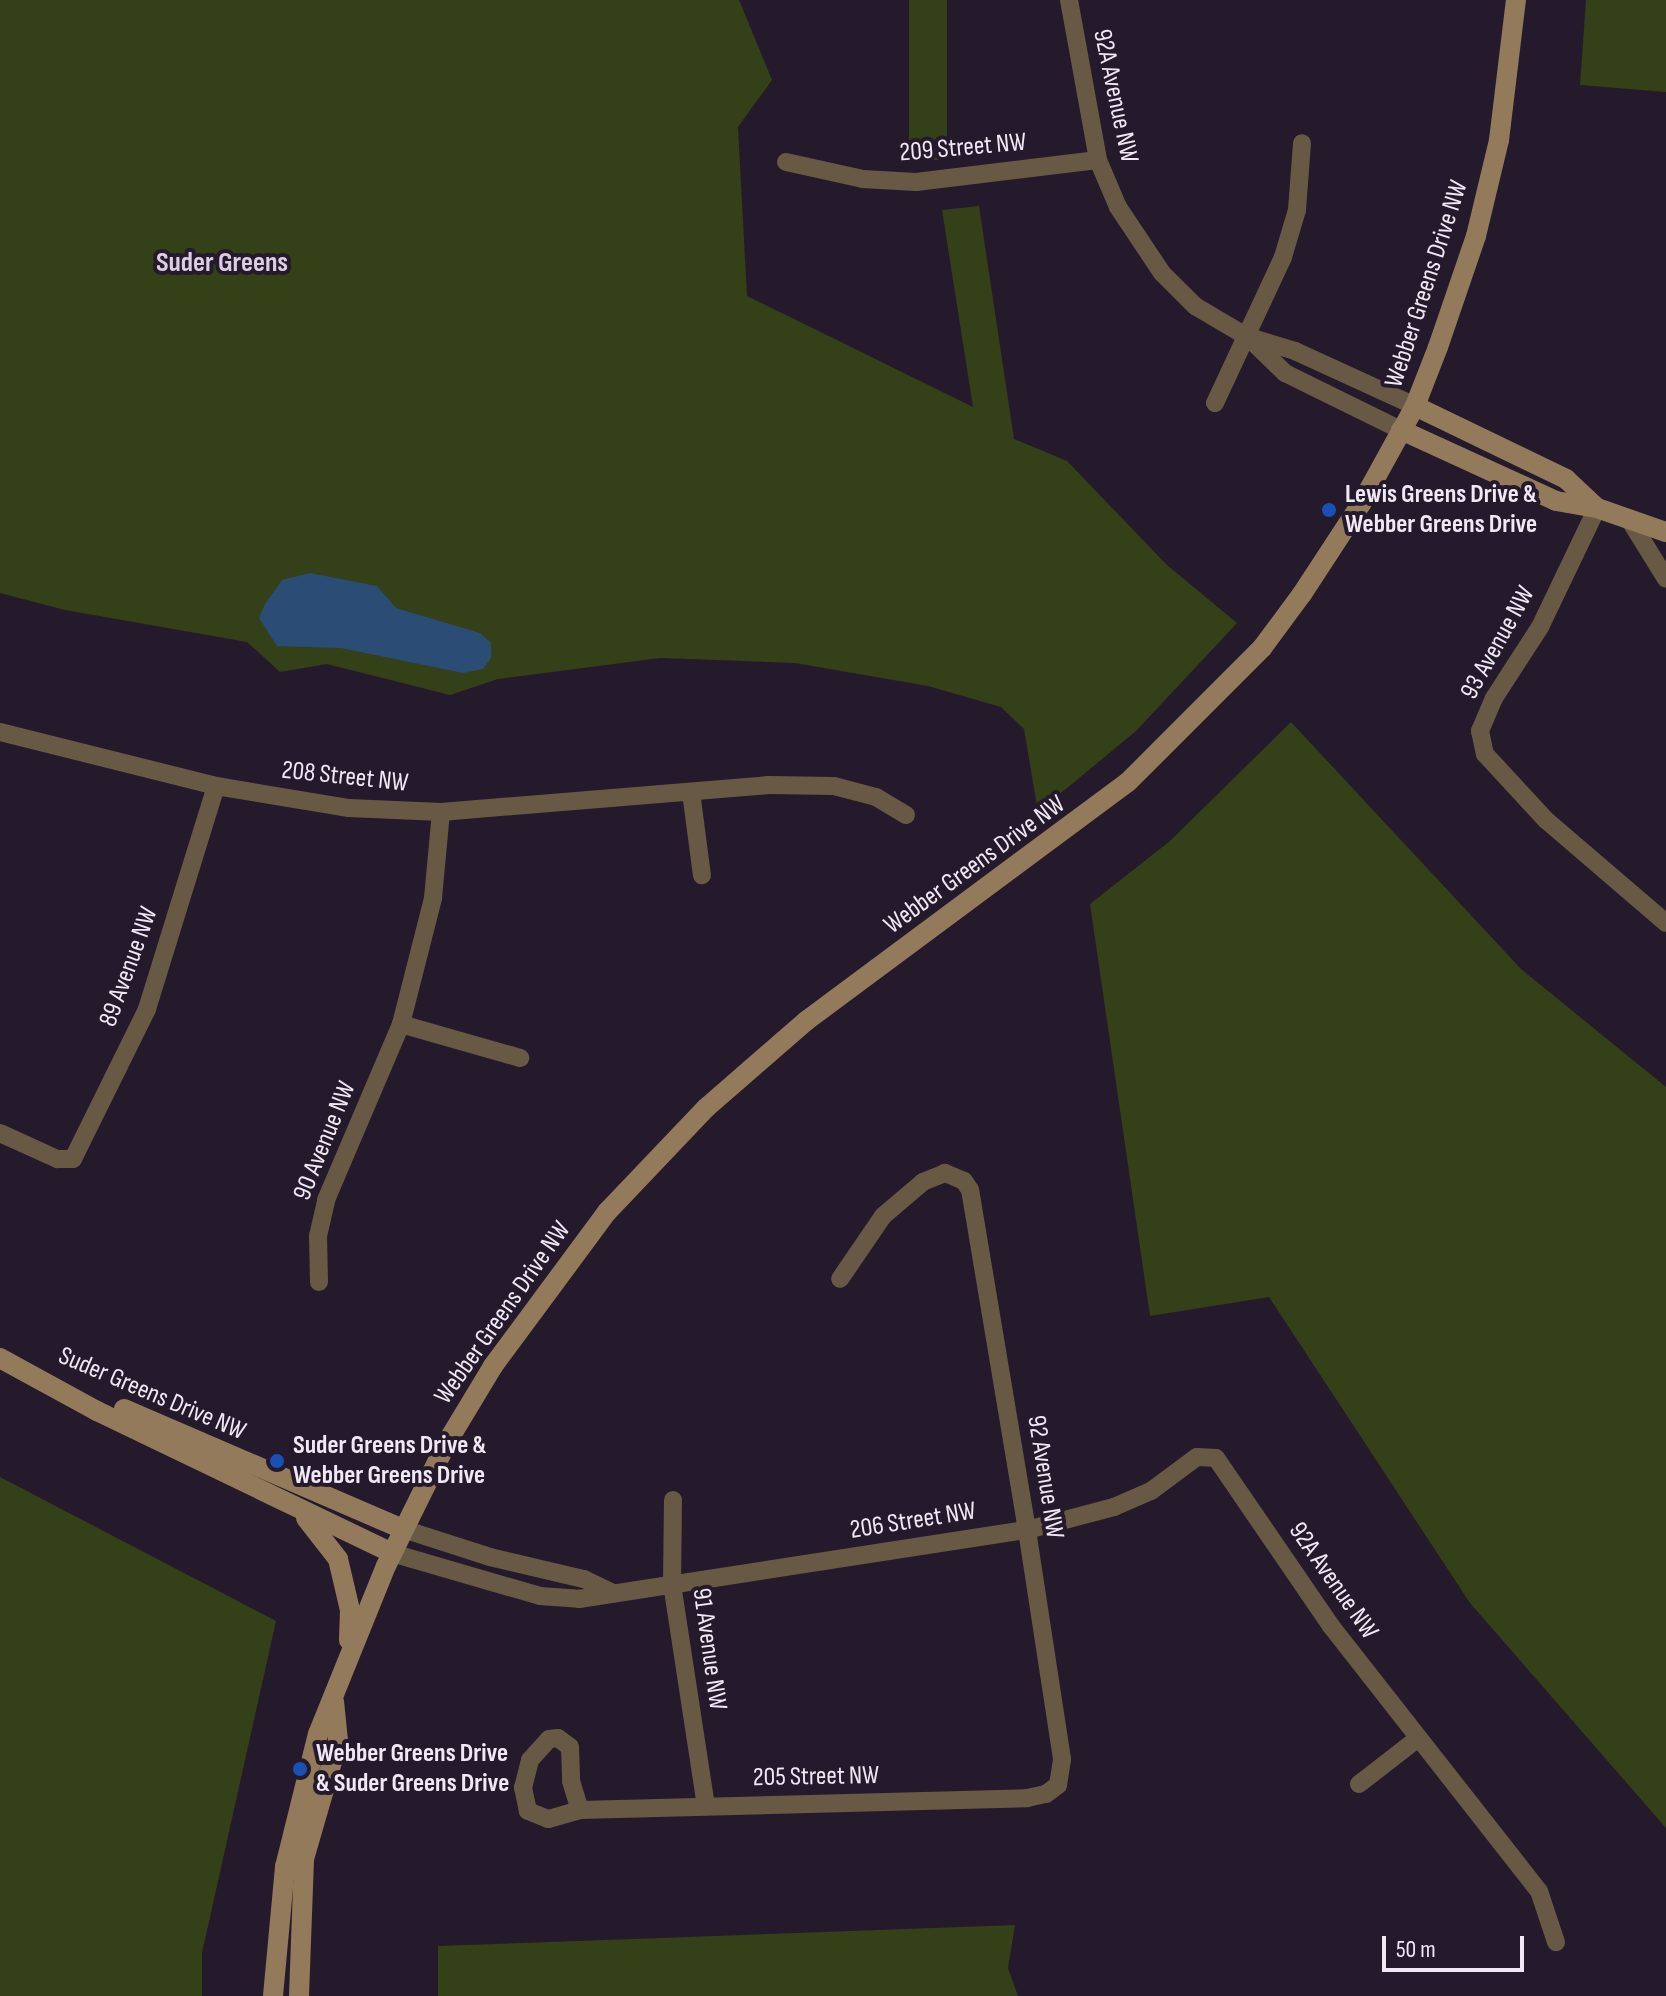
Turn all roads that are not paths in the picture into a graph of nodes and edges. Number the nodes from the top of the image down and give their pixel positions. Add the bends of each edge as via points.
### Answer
1 (1069, 0) edge
2 (1516, 0) edge
3 (1302, 143) dead end
4 (1098, 160) junction
5 (786, 162) dead end
6 (1246, 336) junction
7 (1215, 403) dead end
8 (1415, 406) junction
9 (1401, 430) junction
10 (1597, 508) junction
11 (1629, 519) junction
12 (1666, 532) edge
13 (1666, 579) edge
14 (0, 732) edge
15 (216, 786) junction
16 (691, 792) junction
17 (441, 812) junction
18 (906, 815) dead end
19 (702, 875) dead end
20 (1666, 923) edge
21 (401, 1024) junction
22 (520, 1058) dead end
23 (0, 1133) edge
24 (840, 1279) dead end
25 (319, 1282) dead end
26 (6, 1361) edge
27 (1207, 1454) joint
28 (257, 1490) junction
29 (673, 1500) dead end
30 (403, 1529) junction
31 (1027, 1530) junction
32 (392, 1553) junction
33 (672, 1584) junction
34 (611, 1592) junction
35 (349, 1655) junction
36 (334, 1701) junction
37 (1417, 1739) junction
38 (1359, 1784) dead end
39 (1052, 1790) joint
40 (706, 1806) junction
41 (580, 1810) junction
42 (1556, 1942) dead end
43 (273, 1996) edge
44 (299, 1996) edge

1 - 4 street, 92A Avenue NW
2 - 8 main road, Webber Greens Drive NW via 1499,140 1476,236
3 - 6 street via 1297,210 1283,257
4 - 5 street, 209 Street NW via 916,182 863,179
4 - 6 street, 92A Avenue NW via 1118,207 1162,273 1195,306
6 - 7 street
6 - 8 street, 92A Avenue NW via 1295,351
6 - 9 street, 92A Avenue NW via 1285,373
8 - 9 main road, Webber Greens Drive NW
8 - 10 main road via 1566,479
9 - 10 main road via 1556,501
9 - 30 main road, Webber Greens Drive NW via 1302,594 1262,648 1181,735 1074,825 806,1021 653,1162 521,1323 446,1444
10 - 11 main road
10 - 20 street, 93 Avenue NW via 1540,627 1494,698 1480,731 1485,754 1546,820
11 - 12 main road
11 - 13 street
14 - 15 street, 208 Street NW
15 - 17 street, 208 Street NW via 349,808
15 - 23 street, 89 Avenue NW via 147,1009 73,1159 57,1159
16 - 17 street, 208 Street NW
16 - 18 street, 208 Street NW via 834,786 876,797
16 - 19 street
17 - 21 street, 90 Avenue NW via 433,898
21 - 22 street
21 - 25 street, 90 Avenue NW via 326,1200 318,1236
24 - 31 street, 92 Avenue NW via 883,1216 934,1174 956,1175 970,1190
26 - 28 main road, Suder Greens Drive NW
26 - 30 main road, Suder Greens Drive NW
27 - 31 street, 206 Street NW via 1151,1491 1114,1507
27 - 37 street, 92A Avenue NW via 1216,1458 1331,1626
28 - 32 main road, Suder Greens Drive NW
28 - 35 main road via 314,1523 338,1559 350,1610
29 - 33 street, 91 Avenue NW
30 - 32 main road, Webber Greens Drive NW
30 - 34 street via 584,1579
31 - 33 street, 206 Street NW
31 - 39 street, 92 Avenue NW via 1062,1759
32 - 34 street, 206 Street NW via 540,1596 579,1599
32 - 35 main road, Webber Greens Drive NW
33 - 34 street, 206 Street NW
33 - 40 street, 91 Avenue NW
35 - 36 main road, Webber Greens Drive NW
36 - 43 main road, Webber Greens Drive NW via 318,1734 288,1855
36 - 44 main road, Webber Greens Drive NW via 338,1741 304,1859
37 - 38 street
37 - 42 street, 92A Avenue NW via 1539,1891
39 - 40 street, 205 Street NW via 1027,1798
40 - 41 street, 205 Street NW
41 - 41 street, 205 Street NW via 568,1741 549,1739 530,1760 523,1801 528,1811 548,1819

